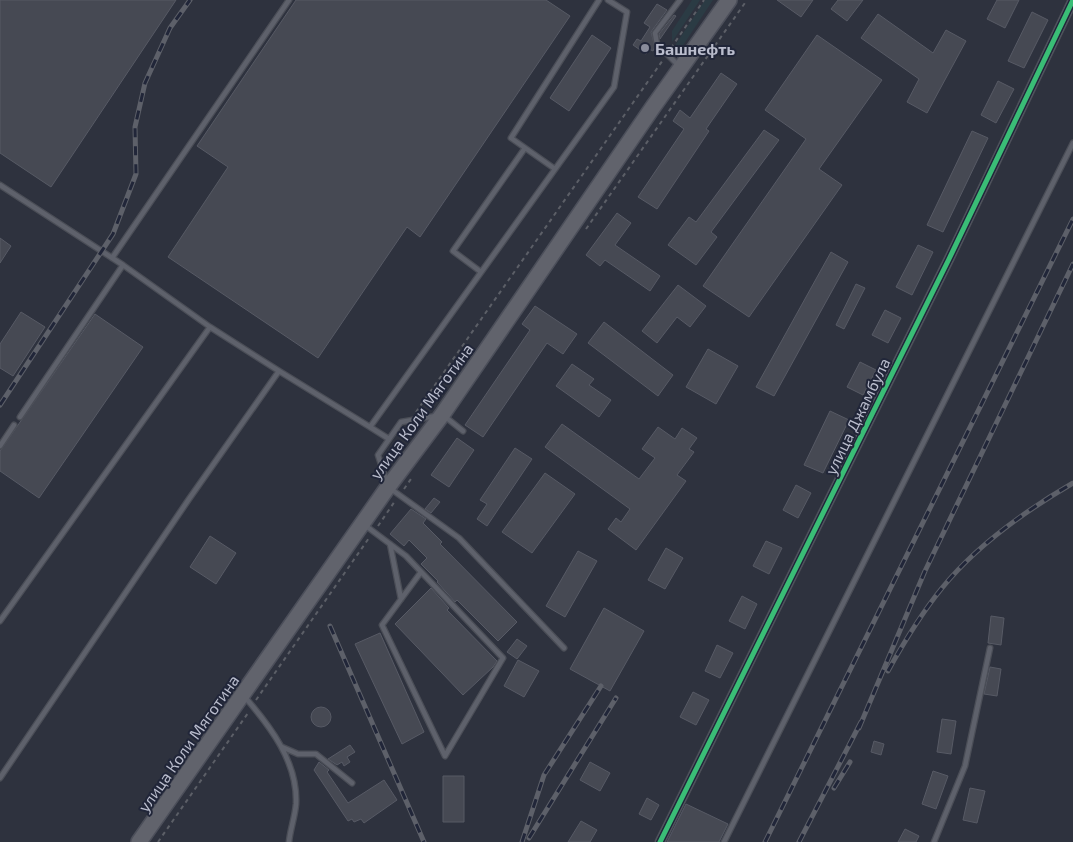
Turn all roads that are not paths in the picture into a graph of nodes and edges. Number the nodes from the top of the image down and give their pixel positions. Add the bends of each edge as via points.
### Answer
1 (289, 0) edge
2 (600, 0) edge
3 (608, 0) edge
4 (680, 0) edge
5 (729, 0) edge
6 (1073, 0) edge
7 (681, 68) junction
8 (1073, 143) edge
9 (525, 148) junction
10 (555, 169) junction
11 (0, 185) edge
12 (112, 258) junction
13 (122, 266) junction
14 (481, 272) junction
15 (210, 327) junction
16 (279, 371) junction
17 (442, 414) junction
18 (20, 417) dead end
19 (14, 425) dead end
20 (370, 427) junction
21 (463, 431) dead end
22 (389, 440) junction
23 (0, 446) edge
24 (388, 487) junction
25 (362, 523) junction
26 (390, 544) junction
27 (421, 572) junction
28 (401, 600) junction
29 (0, 621) edge
30 (564, 648) dead end
31 (990, 648) dead end
32 (243, 695) junction
33 (282, 747) junction
34 (0, 778) edge
35 (352, 782) dead end
36 (139, 842) edge
37 (289, 842) edge
38 (660, 842) edge
39 (724, 842) edge
40 (934, 842) edge

1 - 12 lane
2 - 9 lane via 511,138
3 - 10 lane via 627,12 614,87
4 - 7 lane via 655,33 657,44
5 - 7 main road, улица Коли Мяготина
6 - 38 street, улица Джамбула via 949,259
7 - 17 main road, улица Коли Мяготина
8 - 39 lane
9 - 10 lane
9 - 14 lane via 453,251
10 - 14 lane
11 - 12 lane
12 - 13 lane
13 - 15 lane
13 - 18 lane
14 - 20 lane
15 - 16 lane
15 - 29 lane
16 - 20 lane
16 - 34 lane
17 - 21 lane
17 - 22 lane via 401,422
17 - 24 main road, улица Коли Мяготина
19 - 23 lane
20 - 22 lane
22 - 24 lane via 378,455
24 - 25 main road, улица Коли Мяготина
24 - 30 lane via 459,538
25 - 26 lane
25 - 32 main road, улица Коли Мяготина
26 - 27 lane
26 - 28 lane
27 - 28 lane
27 - 28 lane via 503,658 445,756 382,625
31 - 40 lane via 965,766
32 - 33 lane
32 - 36 main road, улица Коли Мяготина
33 - 35 lane via 298,754 316,754
33 - 37 lane via 293,778 296,805

